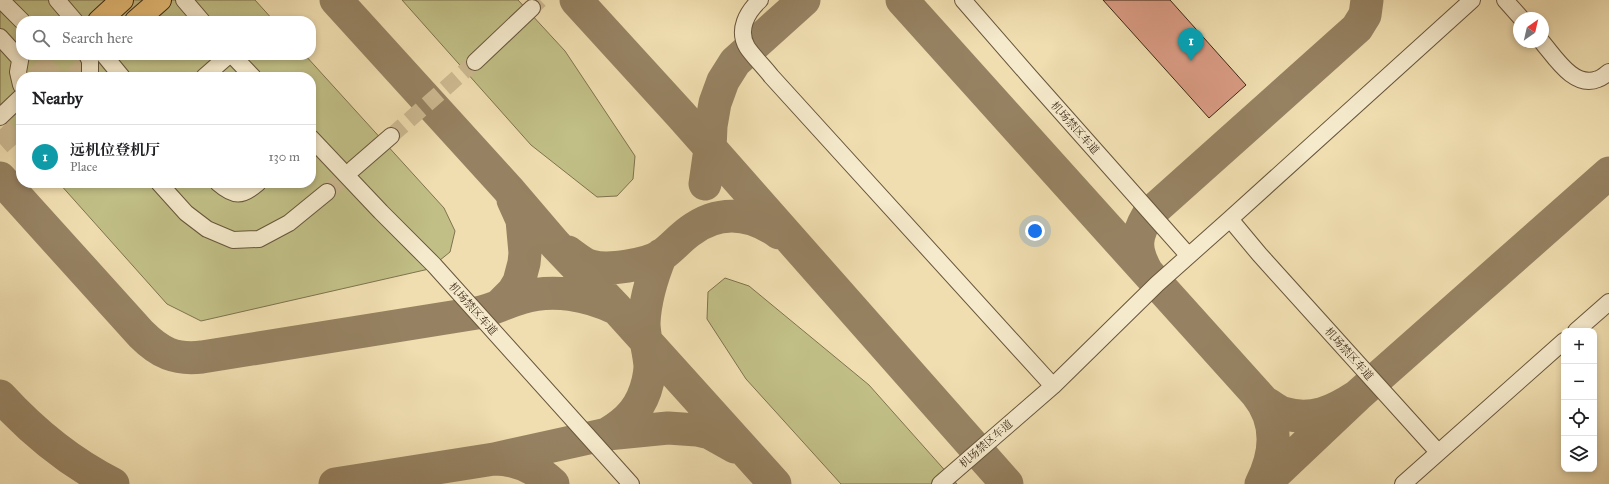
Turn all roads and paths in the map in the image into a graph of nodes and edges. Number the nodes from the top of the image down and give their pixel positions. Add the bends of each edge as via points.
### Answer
1 (1, 0) edge
2 (57, 0) edge
3 (122, 0) edge
4 (160, 0) edge
5 (184, 0) edge
6 (760, 0) edge
7 (964, 0) edge
8 (1472, 0) edge
9 (1505, 0) edge
10 (532, 8) tunnel mouth
11 (1516, 12) edge
12 (17, 16) edge
13 (71, 16) edge
14 (104, 16) edge
15 (142, 16) edge
16 (198, 16) edge
17 (0, 37) edge
18 (1547, 48) edge
19 (16, 52) edge
20 (20, 60) edge
21 (90, 60) edge
22 (108, 60) edge
23 (223, 60) edge
24 (237, 60) edge
25 (475, 62) tunnel mouth
26 (18, 72) edge
27 (90, 72) edge
28 (118, 72) edge
29 (210, 72) edge
30 (248, 72) edge
31 (1609, 72) edge
32 (16, 102) edge
33 (0, 117) edge
34 (391, 136) tunnel mouth
35 (316, 143) edge
36 (353, 169) tunnel mouth
37 (164, 188) edge
38 (224, 188) edge
39 (252, 188) edge
40 (327, 192) tunnel mouth
41 (1230, 219) junction
42 (1188, 255) junction
43 (1609, 302) edge
44 (1579, 328) edge
45 (1561, 344) edge
46 (1053, 386) junction
47 (1438, 452) junction
48 (631, 484) edge
49 (940, 484) edge
50 (1403, 484) edge

1 - 12 lane
2 - 13 lane
3 - 14 highway
4 - 15 highway
5 - 16 lane
6 - 46 lane via 746,17 743,30 747,47
7 - 42 lane, 机场禁区车道
8 - 41 lane, 机场禁区车道
9 - 11 lane
10 - 25 lane
17 - 19 lane
18 - 31 lane via 1569,73 1577,78 1588,81 1598,79
20 - 26 lane
21 - 27 lane
22 - 28 lane
23 - 29 lane
24 - 30 lane
32 - 33 lane
34 - 36 lane
35 - 48 lane, 机场禁区车道 via 434,265
37 - 40 lane via 186,213 207,229 233,240 259,239 289,223
38 - 39 lane via 239,194
41 - 42 lane, 机场禁区车道
41 - 47 lane, 机场禁区车道
42 - 46 lane, 机场禁区车道
43 - 44 lane
45 - 47 lane
46 - 49 lane, 机场禁区车道
47 - 50 lane

